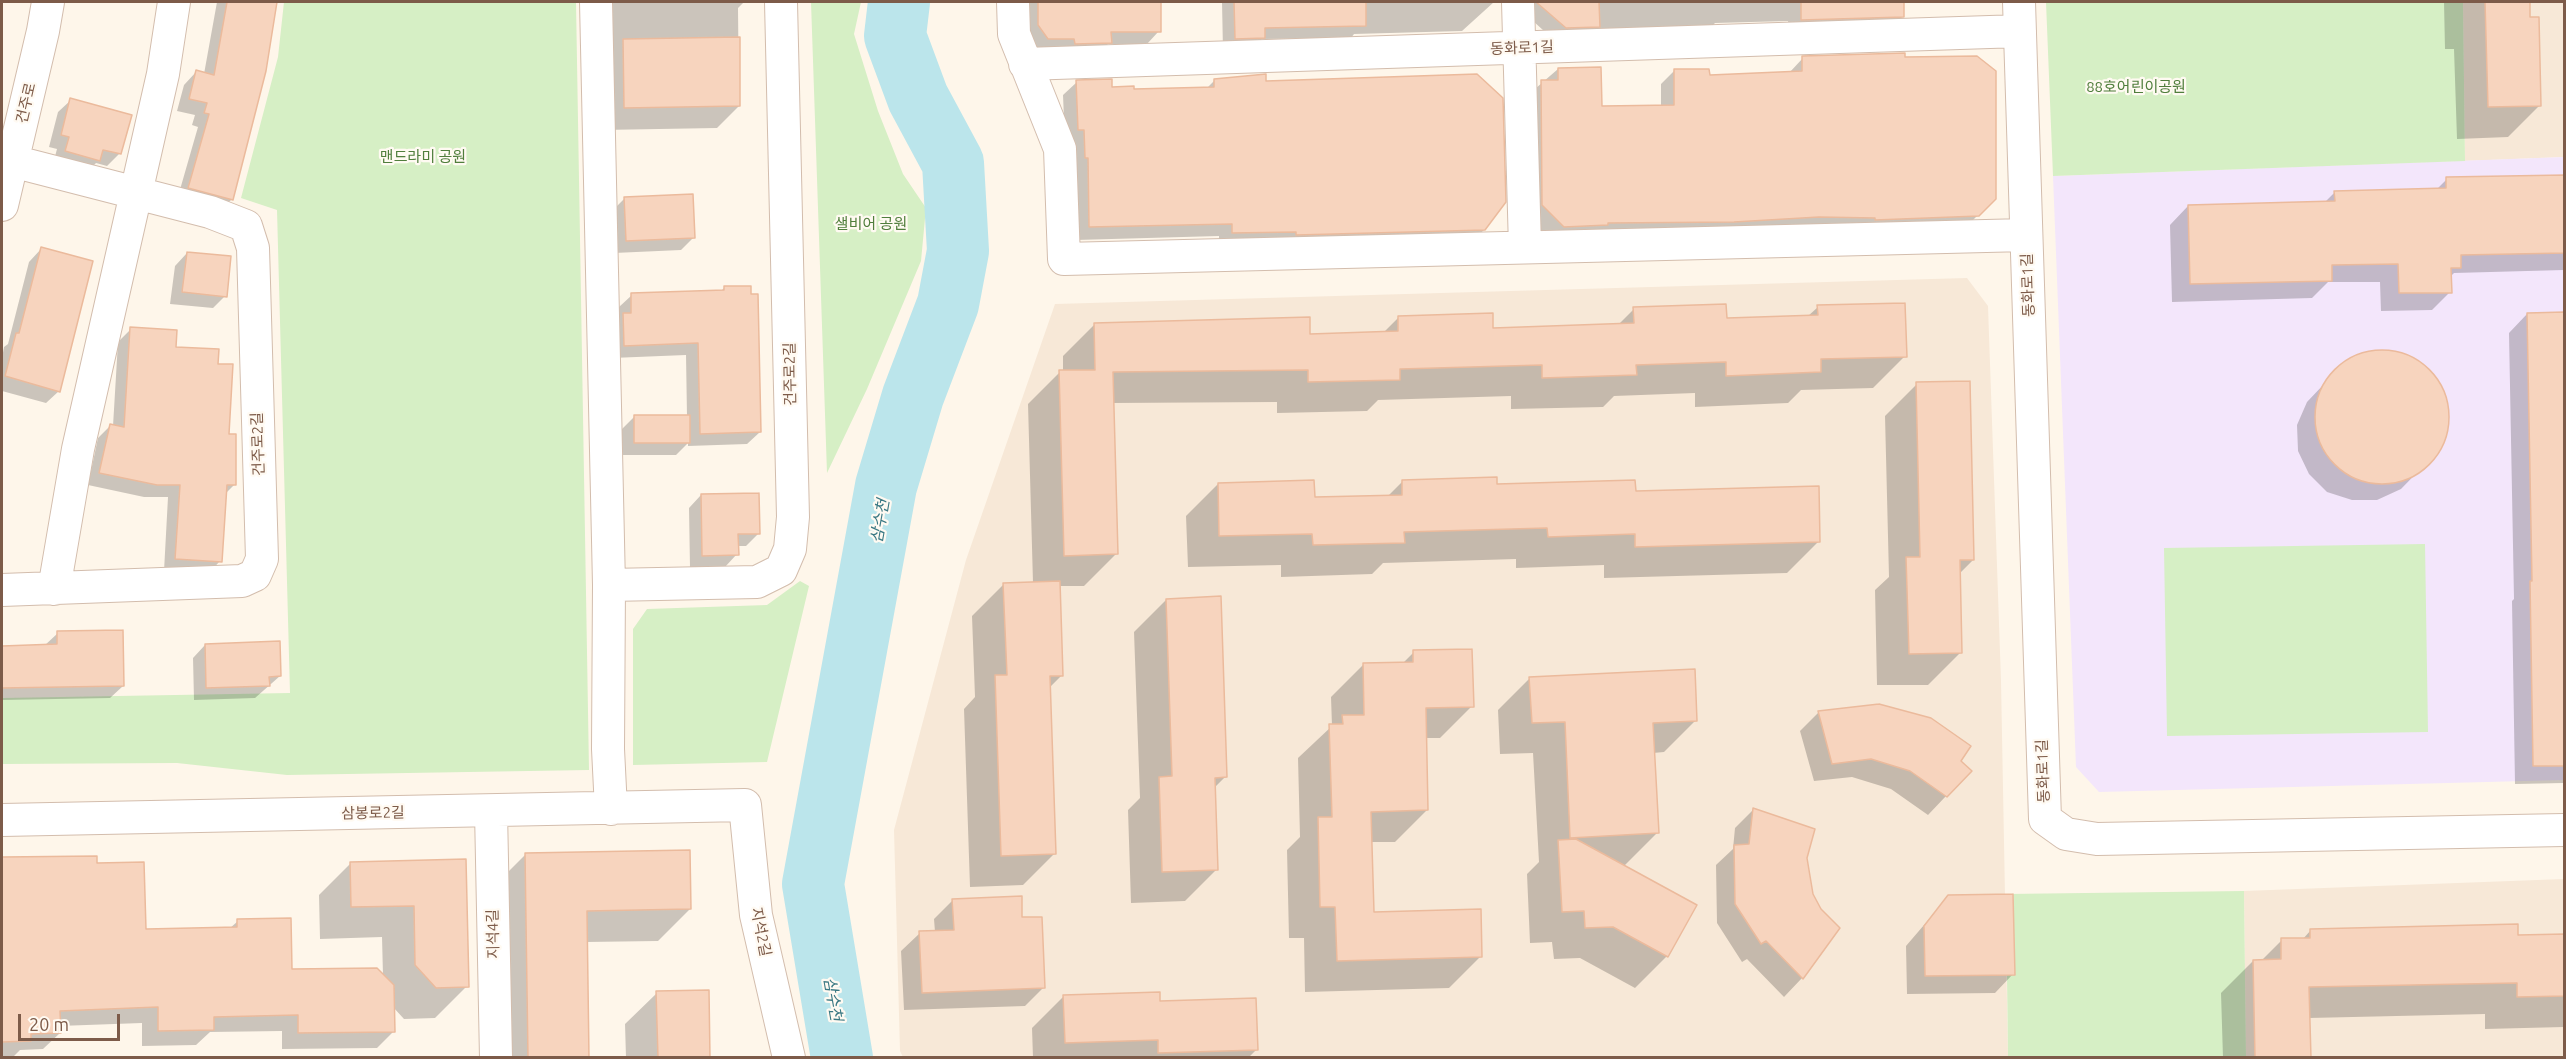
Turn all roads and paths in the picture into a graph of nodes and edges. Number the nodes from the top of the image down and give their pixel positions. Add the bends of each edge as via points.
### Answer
1 (48, 2) edge
2 (174, 2) edge
3 (596, 2) edge
4 (781, 2) edge
5 (1013, 2) edge
6 (1518, 2) edge
7 (2019, 16) edge
8 (1519, 48) junction
9 (1025, 64) junction
10 (12, 161) junction
11 (135, 195) junction
12 (2, 205) edge
13 (2026, 235) junction
14 (1525, 247) junction
15 (609, 585) junction
16 (54, 589) junction
17 (2, 590) edge
18 (745, 805) joint
19 (611, 809) junction
20 (491, 811) junction
21 (2, 820) edge
22 (2565, 830) edge
23 (496, 1058) edge
24 (789, 1058) edge

1 - 10 street, 건주로
2 - 11 street via 163,74
3 - 15 street
4 - 15 street, 건주로2길 via 793,517 787,562 781,570 757,582
5 - 9 street via 1014,34
6 - 8 street
7 - 8 street, 동화로1길
7 - 13 street, 동화로1길
8 - 9 street, 동화로1길
8 - 14 street
9 - 14 street, 동화로1길 via 1060,149 1064,259
10 - 11 street, 건주로2길
10 - 12 street, 건주로
11 - 16 street via 78,449
11 - 16 street, 건주로2길 via 234,219 246,226 251,235 262,559 255,575 242,581
13 - 14 street, 동화로1길
13 - 22 street, 동화로1길 via 2045,819 2066,834 2097,839
15 - 19 street
16 - 17 street, 건주로2길
18 - 19 street, 삼봉로2길
18 - 24 street, 지석2길 via 756,915
19 - 20 street, 삼봉로2길
20 - 21 street, 삼봉로2길
20 - 23 street, 지석4길

